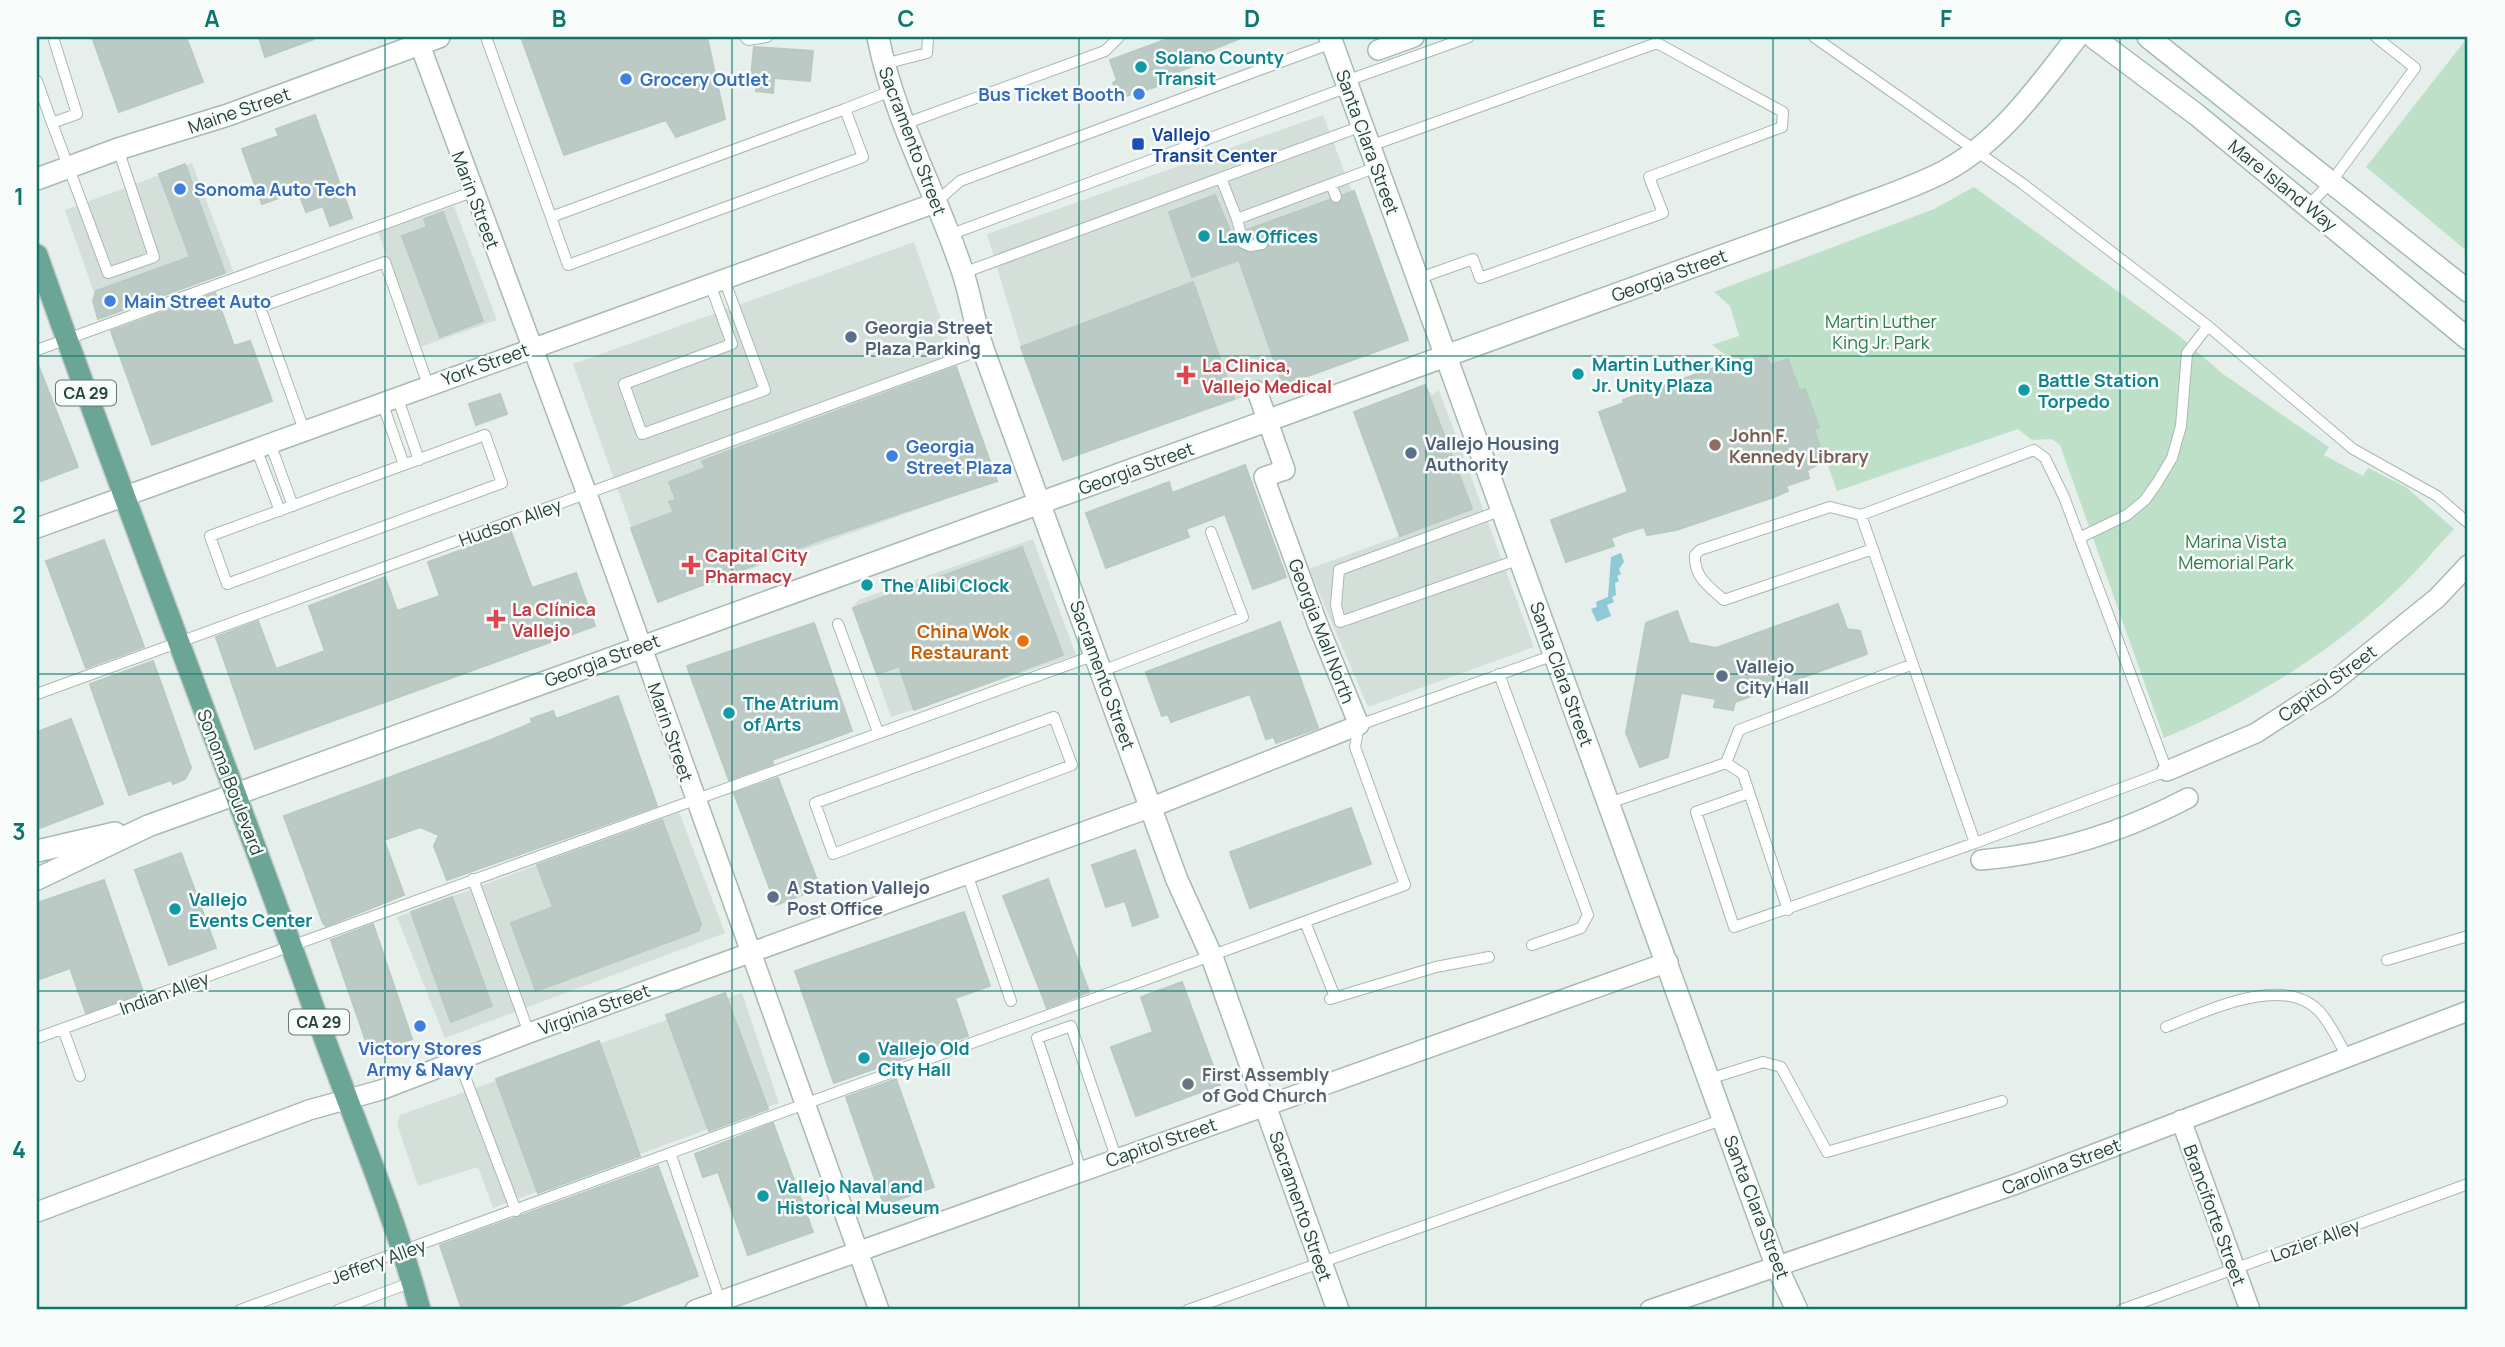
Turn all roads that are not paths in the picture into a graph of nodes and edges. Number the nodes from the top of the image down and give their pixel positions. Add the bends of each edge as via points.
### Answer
1 (53, 37) edge
2 (486, 37) edge
3 (745, 37) edge
4 (767, 37) edge
5 (878, 37) edge
6 (928, 37) edge
7 (1119, 37) edge
8 (1414, 37) edge
9 (1469, 37) edge
10 (1814, 37) edge
11 (2077, 37) edge
12 (2093, 37) edge
13 (2148, 37) edge
14 (2376, 37) edge
15 (425, 40) edge
16 (1331, 40) edge
17 (1378, 50) dead end
18 (883, 64) junction
19 (37, 81) edge
20 (1347, 84) junction
21 (891, 91) junction
22 (845, 109) junction
23 (52, 123) junction
24 (904, 124) junction
25 (1362, 126) junction
26 (1370, 146) junction
27 (118, 149) junction
28 (1975, 150) junction
29 (69, 167) junction
30 (1377, 167) junction
31 (1222, 178) junction
32 (37, 179) edge
33 (2332, 181) junction
34 (1331, 184) junction
35 (472, 192) junction
36 (1336, 197) dead end
37 (935, 203) junction
38 (2309, 205) junction
39 (551, 217) junction
40 (1237, 219) junction
41 (949, 235) junction
42 (1262, 244) dead end
43 (37, 255) edge
44 (964, 273) junction
45 (1417, 279) junction
46 (717, 281) junction
47 (2468, 290) edge
48 (2208, 326) junction
49 (2468, 339) edge
50 (66, 340) junction
51 (532, 347) junction
52 (983, 349) junction
53 (37, 351) edge
54 (1445, 356) junction
55 (428, 385) junction
56 (1257, 391) dead end
57 (389, 399) junction
58 (1268, 420) junction
59 (304, 430) junction
60 (263, 445) junction
61 (419, 460) junction
62 (404, 465) junction
63 (587, 494) junction
64 (123, 496) junction
65 (1039, 502) junction
66 (293, 506) junction
67 (1502, 510) junction
68 (280, 511) junction
69 (1861, 514) junction
70 (2468, 523) edge
71 (37, 528) edge
72 (1211, 532) dead end
73 (2079, 538) junction
74 (1873, 549) junction
75 (1520, 559) junction
76 (2468, 565) edge
77 (838, 624) dead end
78 (181, 642) junction
79 (641, 646) junction
80 (1555, 655) junction
81 (1098, 663) junction
82 (1913, 664) junction
83 (1499, 674) junction
84 (37, 694) edge
85 (1359, 725) junction
86 (878, 732) junction
87 (1726, 763) junction
88 (2167, 771) junction
89 (1749, 793) junction
90 (236, 794) junction
91 (2188, 798) dead end
92 (695, 799) junction
93 (1609, 803) junction
94 (971, 804) joint
95 (1152, 807) junction
96 (148, 826) junction
97 (37, 851) edge
98 (1978, 851) junction
99 (967, 874) junction
100 (37, 879) edge
101 (473, 879) junction
102 (1788, 910) junction
103 (1305, 922) junction
104 (2468, 936) edge
105 (291, 945) junction
106 (1532, 945) dead end
107 (751, 952) junction
108 (1212, 957) junction
109 (1489, 957) dead end
110 (2387, 960) dead end
111 (1668, 962) junction
112 (1011, 1001) dead end
113 (2468, 1011) edge
114 (2166, 1027) dead end
115 (63, 1029) junction
116 (529, 1033) junction
117 (37, 1038) edge
118 (2347, 1057) junction
119 (459, 1061) junction
120 (80, 1076) dead end
121 (1709, 1079) junction
122 (346, 1100) junction
123 (2002, 1101) dead end
124 (806, 1106) junction
125 (1266, 1107) junction
126 (1724, 1119) junction
127 (2181, 1120) junction
128 (671, 1155) junction
129 (1116, 1157) junction
130 (1081, 1170) junction
131 (2468, 1184) edge
132 (516, 1211) junction
133 (37, 1212) edge
134 (858, 1251) junction
135 (402, 1253) junction
136 (1321, 1263) junction
137 (1776, 1265) junction
138 (2234, 1269) junction
139 (412, 1282) junction
140 (721, 1306) edge
141 (240, 1310) edge
142 (338, 1310) edge
143 (420, 1310) edge
144 (695, 1310) edge
145 (879, 1310) edge
146 (1188, 1310) edge
147 (1338, 1310) edge
148 (1650, 1310) edge
149 (1797, 1310) edge
150 (2121, 1310) edge
151 (2250, 1310) edge

1 - 23 lane via 77,114
2 - 39 lane
3 - 4 lane
5 - 18 main road, Sacramento Street
6 - 18 lane via 927,53
7 - 24 lane via 1105,51
8 - 17 street
9 - 20 lane
10 - 28 lane
11 - 28 main road, Georgia Street via 2031,97
12 - 38 main road, Mare Island Way
13 - 33 main road, Mare Island Way
14 - 33 lane via 2415,68
15 - 27 main road, Maine Street via 228,116
15 - 35 street, Marin Street
16 - 20 main road, Santa Clara Street
16 - 37 lane via 960,181
18 - 21 main road, Sacramento Street
19 - 23 lane
20 - 25 main road, Santa Clara Street
20 - 41 lane
21 - 22 lane
21 - 24 main road, Sacramento Street
22 - 39 lane
22 - 39 lane via 863,157 681,224 568,265
23 - 29 lane
24 - 37 main road, Sacramento Street
25 - 26 main road, Santa Clara Street
25 - 31 lane
26 - 30 main road, Santa Clara Street
26 - 45 lane via 1657,43 1783,112 1782,127 1649,177 1663,214 1480,278 1474,259
27 - 29 main road, Maine Street
27 - 29 lane via 154,257 108,273
28 - 48 lane
28 - 54 main road, Georgia Street via 1945,171 1835,215
29 - 32 main road, Maine Street
30 - 34 lane
30 - 45 main road, Santa Clara Street
31 - 40 lane
31 - 44 lane
33 - 38 lane
33 - 47 main road, Mare Island Way
34 - 36 lane
34 - 40 lane
35 - 50 lane
35 - 51 street, Marin Street
37 - 41 main road, Sacramento Street
37 - 46 street, York Street
38 - 49 main road, Mare Island Way
40 - 42 lane via 1243,243
41 - 44 main road, Sacramento Street
43 - 50 main road, Sonoma Boulevard / CA 29
44 - 52 main road, Sacramento Street
45 - 54 main road, Santa Clara Street
46 - 46 lane via 732,344 624,384 642,435 765,390
46 - 51 street, York Street
48 - 70 lane via 2353,450 2437,496
48 - 73 lane via 2187,352 2181,426 2172,458 2157,483 2127,515
50 - 53 lane
50 - 64 main road, Sonoma Boulevard / CA 29
51 - 55 street, York Street
51 - 63 street, Marin Street
52 - 63 lane, Hudson Alley
52 - 65 main road, Sacramento Street
54 - 58 main road, Georgia Street
54 - 67 main road, Santa Clara Street
55 - 57 street, York Street
55 - 59 lane via 385,262 260,307
56 - 58 street
57 - 59 street, York Street
57 - 61 lane
57 - 62 lane
58 - 65 main road, Georgia Street
58 - 85 street, Georgia Mall North via 1285,470 1264,477
59 - 60 street, York Street
60 - 64 street, York Street
60 - 66 lane
60 - 68 lane
61 - 62 lane
61 - 68 lane via 485,435 502,483 227,584 210,536
62 - 66 lane
63 - 78 lane, Hudson Alley
63 - 79 street, Marin Street
64 - 71 street, York Street
64 - 78 main road, Sonoma Boulevard / CA 29
65 - 79 main road, Georgia Street
65 - 81 main road, Sacramento Street
66 - 68 lane
67 - 75 main road, Santa Clara Street
67 - 75 lane via 1339,570 1336,605 1340,622
69 - 73 lane via 2034,450 2045,458
69 - 74 lane
69 - 74 lane via 1830,507 1700,550 1695,555 1699,578 1724,600
72 - 81 lane, Indian Alley via 1243,617
73 - 88 lane
74 - 82 lane
75 - 80 main road, Santa Clara Street
76 - 88 street, Capitol Street via 2437,598 2327,687 2256,733
77 - 86 lane
78 - 84 lane, Hudson Alley
78 - 90 main road, Sonoma Boulevard / CA 29
79 - 90 main road, Georgia Street
79 - 92 street, Marin Street
80 - 83 lane
80 - 93 main road, Santa Clara Street
81 - 86 lane, Indian Alley
81 - 95 main road, Sacramento Street
82 - 87 lane via 1739,730
82 - 98 lane
83 - 85 lane
83 - 106 lane via 1588,915 1581,928
85 - 95 street, Georgia Mall North
85 - 103 lane, Jeffery Alley via 1355,747 1405,885
86 - 92 lane, Indian Alley
87 - 89 lane via 1743,774
87 - 93 lane
88 - 98 lane
89 - 102 lane
89 - 102 lane via 1696,812 1734,927
90 - 96 main road, Georgia Street
90 - 105 main road, Sonoma Boulevard / CA 29
91 - 98 street via 2141,823 2071,845 2026,856
92 - 101 lane, Indian Alley
92 - 107 street, Marin Street
93 - 111 main road, Santa Clara Street
94 - 94 lane via 1072,765 1054,717 814,803 832,854
95 - 99 street, Virginia Street
95 - 108 main road, Sacramento Street via 1177,880
96 - 97 main road, Georgia Street
96 - 100 main road, Georgia Street
98 - 102 lane
99 - 107 street, Virginia Street
99 - 112 lane
101 - 105 lane, Indian Alley
101 - 116 lane
103 - 108 lane, Jeffery Alley
103 - 109 lane via 1333,998 1436,967
104 - 110 lane
105 - 115 lane, Indian Alley
105 - 122 main road, Sonoma Boulevard / CA 29
107 - 116 street, Virginia Street
107 - 124 street, Marin Street
108 - 124 lane, Jeffery Alley
108 - 125 main road, Sacramento Street
111 - 121 main road, Santa Clara Street
111 - 125 street, Capitol Street
113 - 118 street, Carolina Street
114 - 118 lane via 2251,996 2288,997 2319,1011
115 - 117 lane, Indian Alley
115 - 120 lane
116 - 119 street, Virginia Street
118 - 127 street, Carolina Street
119 - 122 street, Virginia Street
119 - 132 lane
121 - 123 lane via 1763,1062 1781,1067 1827,1152
121 - 126 main road, Santa Clara Street
122 - 133 street, Virginia Street
122 - 135 main road, Sonoma Boulevard / CA 29
124 - 128 lane, Jeffery Alley
124 - 134 street, Marin Street
125 - 129 street, Capitol Street
125 - 136 main road, Sacramento Street
126 - 136 lane
126 - 137 main road, Santa Clara Street
127 - 137 street, Carolina Street via 2016,1184
127 - 138 street, Branciforte Street
128 - 132 lane, Jeffery Alley
128 - 140 lane
129 - 130 street, Capitol Street
129 - 130 lane via 1071,1026 1037,1038
130 - 134 street, Capitol Street
131 - 138 lane, Lozier Alley
132 - 135 lane, Jeffery Alley
134 - 140 street, Capitol Street
134 - 145 street, Marin Street
135 - 139 main road, Sonoma Boulevard / CA 29
135 - 141 lane, Jeffery Alley
136 - 146 lane
136 - 147 main road, Sacramento Street
137 - 148 street, Carolina Street
137 - 149 main road, Santa Clara Street
138 - 150 lane, Lozier Alley
138 - 151 street, Branciforte Street
139 - 142 lane
139 - 143 main road, Sonoma Boulevard / CA 29
140 - 144 street, Capitol Street

